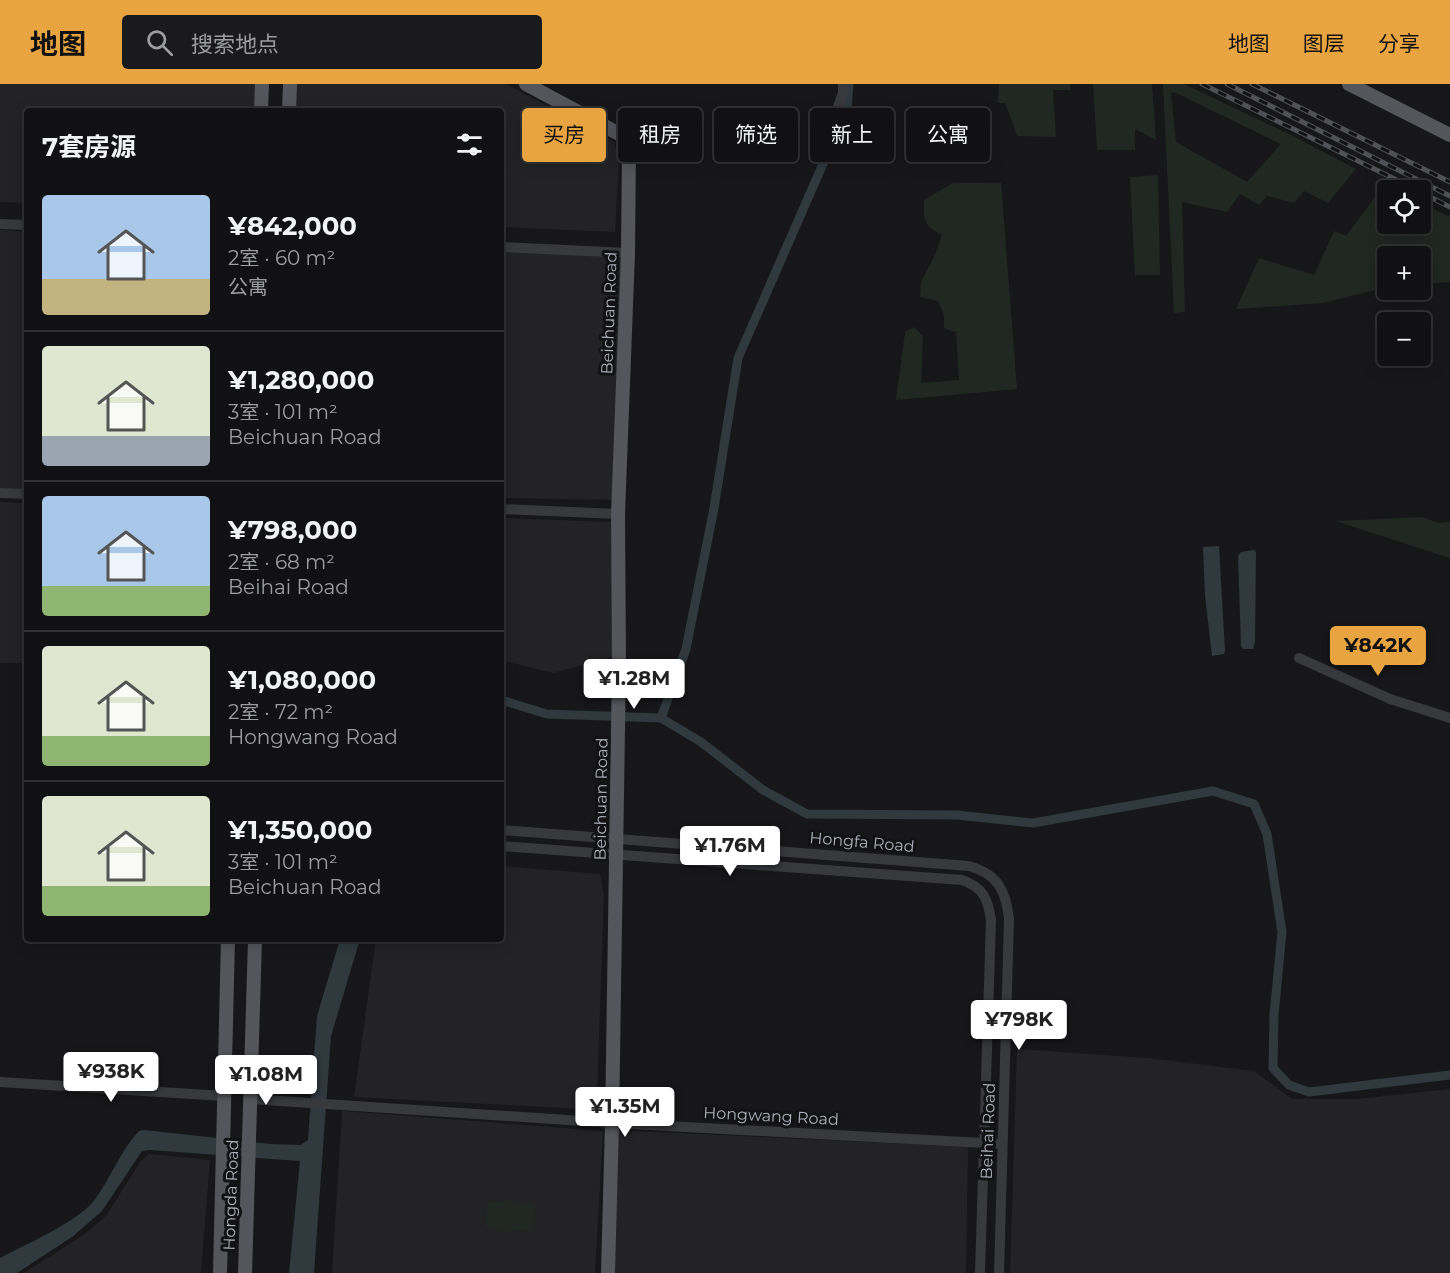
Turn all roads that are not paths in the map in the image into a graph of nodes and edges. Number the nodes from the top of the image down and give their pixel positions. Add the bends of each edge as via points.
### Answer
1 (262, 84) edge
2 (290, 84) edge
3 (526, 84) edge
4 (843, 84) edge
5 (1348, 84) edge
6 (261, 108) edge
7 (289, 108) edge
8 (838, 108) edge
9 (1450, 135) edge
10 (0, 224) edge
11 (24, 225) edge
12 (504, 247) edge
13 (628, 253) junction
14 (0, 493) edge
15 (24, 494) edge
16 (504, 509) edge
17 (618, 514) junction
18 (1299, 658) dead end
19 (1450, 717) edge
20 (504, 830) edge
21 (617, 838) junction
22 (504, 846) edge
23 (616, 854) junction
24 (969, 866) joint
25 (962, 880) joint
26 (228, 942) edge
27 (255, 942) edge
28 (0, 1082) edge
29 (224, 1096) junction
30 (250, 1099) junction
31 (612, 1124) junction
32 (984, 1142) junction
33 (1002, 1144) junction
34 (220, 1273) edge
35 (245, 1273) edge
36 (608, 1273) edge
37 (980, 1273) edge
38 (999, 1273) edge

1 - 6 main road
2 - 7 main road
3 - 13 main road, Beichuan Road via 623,136 628,146
4 - 8 street
5 - 9 main road
10 - 11 street
12 - 13 street
13 - 17 main road, Beichuan Road
14 - 15 street
16 - 17 street
17 - 21 main road, Beichuan Road
18 - 19 street via 1390,699
20 - 21 street, Hongfa Road
21 - 23 main road, Beichuan Road
21 - 24 street, Hongfa Road
22 - 23 street, Hongfa Road
23 - 25 street, Hongfa Road
23 - 31 main road, Beichuan Road
24 - 33 street, Beihai Road via 990,874 1004,893 1009,919
25 - 32 street, Beihai Road via 985,894 991,920
26 - 29 main road, Hongda Road
27 - 30 main road, Hongda Road
28 - 29 street
29 - 34 main road, Hongda Road
30 - 31 street, Hongwang Road
30 - 35 main road, Hongda Road
31 - 32 street, Hongwang Road
31 - 36 main road, Beichuan Road
32 - 33 street, Hongwang Road
32 - 37 street, Beihai Road
33 - 38 street, Beihai Road

